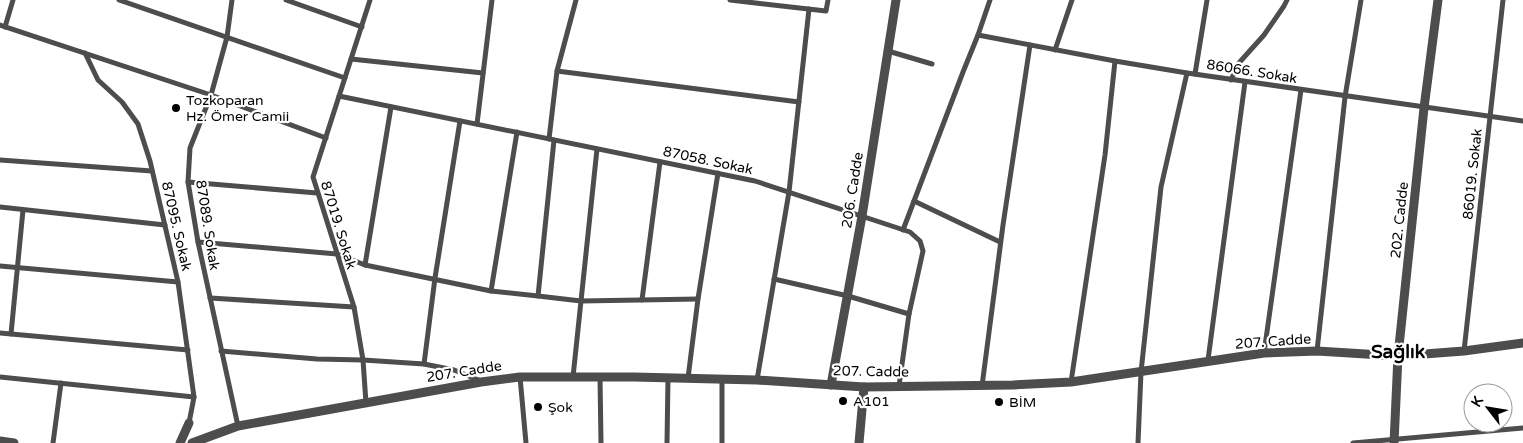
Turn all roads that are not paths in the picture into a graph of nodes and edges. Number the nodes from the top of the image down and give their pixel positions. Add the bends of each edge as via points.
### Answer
1 (13, 0) edge
2 (119, 0) edge
3 (232, 0) edge
4 (286, 0) edge
5 (370, 0) edge
6 (492, 0) edge
7 (576, 0) edge
8 (730, 0) edge
9 (828, 0) edge
10 (896, 0) edge
11 (990, 0) edge
12 (1072, 0) edge
13 (1207, 0) edge
14 (1287, 0) edge
15 (1361, 0) edge
16 (1438, 0) edge
17 (1503, 0) edge
18 (774, 2) edge
19 (809, 9) junction
20 (2, 26) edge
21 (362, 27) junction
22 (978, 35) junction
23 (227, 37) junction
24 (1030, 45) junction
25 (1055, 50) junction
26 (888, 51) junction
27 (85, 53) junction
28 (351, 59) junction
29 (1115, 61) junction
30 (932, 64) dead end
31 (558, 71) junction
32 (483, 73) junction
33 (1187, 73) junction
34 (1195, 74) junction
35 (345, 78) junction
36 (1231, 80) junction
37 (1245, 82) junction
38 (1300, 90) junction
39 (211, 96) junction
40 (339, 96) junction
41 (1345, 97) junction
42 (799, 102) junction
43 (391, 107) junction
44 (1424, 108) junction
45 (1489, 116) junction
46 (460, 121) junction
47 (1523, 121) edge
48 (477, 124) junction
49 (517, 132) junction
50 (326, 138) junction
51 (552, 139) junction
52 (597, 149) junction
53 (0, 160) edge
54 (660, 162) junction
55 (152, 171) junction
56 (718, 173) junction
57 (188, 182) junction
58 (789, 192) junction
59 (317, 193) junction
60 (914, 201) junction
61 (0, 208) edge
62 (23, 210) junction
63 (862, 216) junction
64 (165, 225) junction
65 (903, 230) junction
66 (198, 242) junction
67 (1000, 242) junction
68 (337, 254) junction
69 (365, 265) junction
70 (0, 266) edge
71 (16, 268) junction
72 (435, 278) junction
73 (774, 279) junction
74 (178, 282) junction
75 (491, 291) junction
76 (538, 296) junction
77 (848, 296) junction
78 (210, 298) junction
79 (698, 299) junction
80 (642, 300) junction
81 (581, 301) junction
82 (354, 307) junction
83 (909, 314) junction
84 (0, 333) edge
85 (10, 334) junction
86 (1523, 342) edge
87 (188, 350) junction
88 (1317, 351) junction
89 (1464, 351) junction
90 (222, 352) junction
91 (1264, 353) junction
92 (1398, 356) junction
93 (363, 360) junction
94 (1208, 360) junction
95 (424, 364) junction
96 (1141, 372) junction
97 (0, 377) edge
98 (520, 377) junction
99 (573, 377) junction
100 (600, 377) junction
101 (668, 378) junction
102 (688, 378) junction
103 (722, 379) junction
104 (758, 380) junction
105 (481, 382) junction
106 (1071, 382) junction
107 (61, 383) junction
108 (832, 385) junction
109 (899, 386) junction
110 (982, 386) junction
111 (864, 387) junction
112 (194, 397) junction
113 (366, 403) junction
114 (189, 423) joint
115 (238, 426) junction
116 (1523, 428) edge
117 (220, 432) junction
118 (0, 441) edge
119 (1394, 441) edge
120 (14, 443) edge
121 (53, 443) edge
122 (180, 443) edge
123 (192, 443) edge
124 (211, 443) edge
125 (526, 443) edge
126 (601, 443) edge
127 (667, 443) edge
128 (722, 443) edge
129 (859, 443) edge
130 (1138, 443) edge
131 (1353, 443) edge

1 - 20 street
2 - 23 street
3 - 23 street, 87089. Sokak
4 - 21 street
5 - 21 street, 87019. Sokak
6 - 32 street
7 - 31 street
8 - 18 street
9 - 19 street via 826,11
10 - 26 street, 206. Cadde
11 - 22 street
12 - 25 street
13 - 34 street
14 - 36 street via 1264,35 1238,64
15 - 41 street
16 - 44 street, 202. Cadde
17 - 45 street, 86019. Sokak
18 - 19 street
19 - 42 street
20 - 27 street
21 - 28 street, 87019. Sokak
22 - 24 street, 86066. Sokak
22 - 60 street
23 - 35 street
23 - 39 street, 87089. Sokak
24 - 25 street, 86066. Sokak
24 - 67 street
25 - 29 street, 86066. Sokak
26 - 30 street
26 - 63 street, 206. Cadde
27 - 39 street
27 - 55 street, 87095. Sokak via 98,80 122,102 138,124
28 - 32 street
28 - 35 street, 87019. Sokak
29 - 33 street, 86066. Sokak
29 - 106 street via 1105,155
31 - 42 street
31 - 51 street
32 - 48 street
33 - 34 street, 86066. Sokak
33 - 96 street via 1161,187
34 - 36 street, 86066. Sokak
35 - 40 street, 87019. Sokak
36 - 37 street, 86066. Sokak
37 - 38 street, 86066. Sokak
37 - 94 street
38 - 41 street, 86066. Sokak
38 - 91 street
39 - 50 street
39 - 57 street, 87089. Sokak via 190,148
40 - 43 street, 87058. Sokak
40 - 50 street, 87019. Sokak
41 - 44 street, 86066. Sokak
41 - 88 street
42 - 58 street
43 - 46 street, 87058. Sokak
43 - 69 street
44 - 45 street, 86066. Sokak
44 - 92 street, 202. Cadde
45 - 47 street, 86066. Sokak
45 - 89 street, 86019. Sokak
46 - 48 street, 87058. Sokak
46 - 72 street
48 - 49 street, 87058. Sokak
49 - 51 street, 87058. Sokak
49 - 75 street
50 - 59 street, 87019. Sokak via 313,177
51 - 52 street, 87058. Sokak
51 - 76 street
52 - 54 street, 87058. Sokak
52 - 81 street
53 - 55 street
54 - 56 street, 87058. Sokak
54 - 80 street
55 - 64 street, 87095. Sokak
56 - 58 street, 87058. Sokak
56 - 79 street
57 - 59 street
57 - 66 street, 87089. Sokak
58 - 63 street, 87058. Sokak
58 - 73 street
59 - 68 street, 87019. Sokak
60 - 65 street
60 - 67 street
61 - 62 street
62 - 64 street
62 - 71 street
63 - 65 street, 87058. Sokak
63 - 77 street, 206. Cadde
64 - 74 street, 87095. Sokak
65 - 83 street, 87058. Sokak via 920,241 923,251
66 - 68 street
66 - 78 street, 87089. Sokak
67 - 110 street
68 - 69 street
68 - 82 street, 87019. Sokak
69 - 72 street
70 - 71 street
71 - 74 street
71 - 85 street
72 - 75 street
72 - 95 street
73 - 77 street
73 - 104 street
74 - 87 street, 87095. Sokak
75 - 76 street
76 - 81 street
77 - 83 street
77 - 108 street, 206. Cadde
78 - 82 street
78 - 90 street, 87089. Sokak
79 - 80 street
79 - 102 street
80 - 81 street
81 - 99 street
82 - 93 street, 87019. Sokak
83 - 109 street, 87058. Sokak
84 - 85 street
85 - 87 street
86 - 89 street, 207. Cadde
87 - 112 street, 87095. Sokak
88 - 91 street, 207. Cadde
88 - 92 street, 207. Cadde
89 - 92 street, 207. Cadde
90 - 93 street
90 - 115 street, 87089. Sokak
91 - 94 street, 207. Cadde
92 - 119 street, 202. Cadde
93 - 95 street
93 - 113 street, 87019. Sokak
94 - 96 street, 207. Cadde
95 - 105 street via 454,370
96 - 106 street, 207. Cadde
96 - 130 street
97 - 107 street
98 - 99 street, 207. Cadde
98 - 105 street, 207. Cadde
98 - 125 street
99 - 100 street, 207. Cadde
100 - 101 street, 207. Cadde
100 - 126 street
101 - 102 street, 207. Cadde
101 - 127 street
102 - 103 street, 207. Cadde
103 - 104 street, 207. Cadde
103 - 128 street
104 - 108 street, 207. Cadde
105 - 113 street, 207. Cadde
106 - 110 street, 207. Cadde
107 - 112 street
107 - 121 street
108 - 111 street, 207. Cadde
109 - 110 street, 207. Cadde
109 - 111 street, 207. Cadde
111 - 129 street
112 - 114 street, 87095. Sokak
113 - 115 street, 207. Cadde
114 - 122 street
115 - 117 street, 207. Cadde
116 - 119 street
117 - 123 street, 207. Cadde
117 - 124 street
118 - 120 street
119 - 131 street

